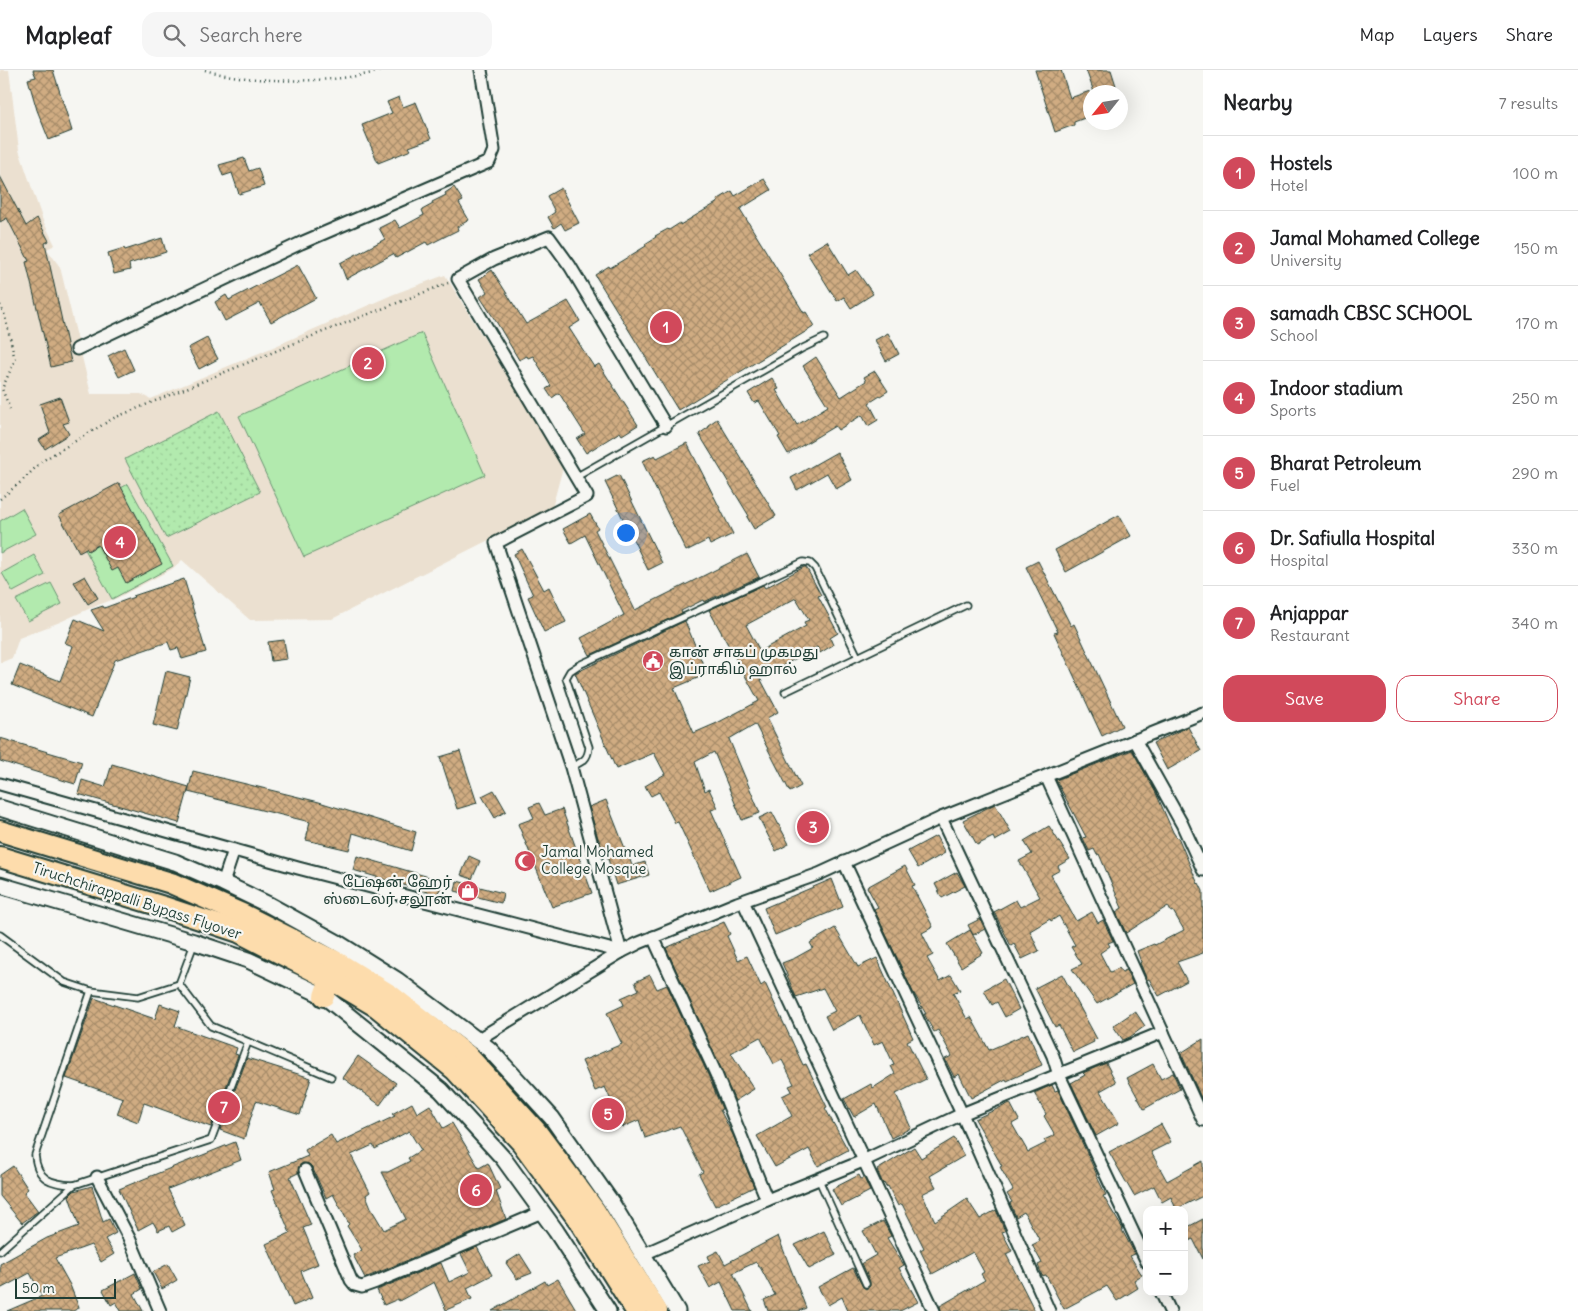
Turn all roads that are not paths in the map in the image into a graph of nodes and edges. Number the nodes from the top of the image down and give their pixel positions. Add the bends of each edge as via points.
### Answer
1 (481, 70) edge
2 (824, 338) dead end
3 (77, 349) dead end
4 (666, 426) junction
5 (576, 477) junction
6 (966, 605) dead end
7 (858, 657) junction
8 (786, 692) dead end
9 (1203, 713) edge
10 (1135, 740) junction
11 (571, 767) junction
12 (1046, 776) junction
13 (0, 784) edge
14 (0, 808) edge
15 (941, 818) junction
16 (0, 830) edge
17 (234, 850) junction
18 (0, 857) edge
19 (844, 862) junction
20 (1203, 870) edge
21 (223, 883) junction
22 (0, 885) edge
23 (743, 901) junction
24 (0, 935) edge
25 (653, 937) junction
26 (194, 942) junction
27 (621, 952) junction
28 (335, 971) junction
29 (180, 984) junction
30 (91, 992) junction
31 (383, 1000) junction
32 (1163, 1032) junction
33 (477, 1040) junction
34 (248, 1042) junction
35 (1059, 1075) junction
36 (331, 1077) dead end
37 (962, 1114) junction
38 (1203, 1120) edge
39 (863, 1161) junction
40 (305, 1170) dead end
41 (97, 1177) junction
42 (819, 1180) junction
43 (74, 1185) junction
44 (767, 1200) junction
45 (542, 1212) junction
46 (0, 1251) edge
47 (644, 1254) junction
48 (1143, 1254) edge
49 (866, 1284) dead end
50 (1163, 1296) edge
51 (160, 1311) edge
52 (608, 1311) edge
53 (636, 1311) edge
54 (657, 1311) edge
55 (677, 1311) edge
56 (934, 1311) edge
57 (1049, 1311) edge
58 (1170, 1311) edge

1 - 3 street via 494,150 489,162 301,243
2 - 4 lane
4 - 5 lane
4 - 5 street via 570,266 549,237 494,259 458,279
5 - 11 street via 587,496 496,543
6 - 7 lane
7 - 8 lane
7 - 11 lane via 815,568 803,562 570,671 566,678 589,747 585,761
9 - 10 street
10 - 12 street
10 - 20 street via 1182,824
11 - 27 street
12 - 15 street
12 - 32 street
13 - 17 street
14 - 21 street via 175,862
15 - 19 street
15 - 35 street
16 - 28 highway, Tiruchchirappalli Bypass Flyover via 171,883 244,915
17 - 21 street
17 - 27 street
18 - 28 highway, Tiruchchirappalli Bypass Flyover via 164,906
19 - 23 street
19 - 37 street
21 - 28 street via 268,905
22 - 26 street
23 - 25 street
23 - 39 street
24 - 30 lane via 64,982
25 - 27 street
25 - 44 street via 716,1074
26 - 28 street via 248,960
26 - 29 lane
27 - 33 street
28 - 31 highway, Tiruchchirappalli Bypass Flyover
28 - 33 street via 397,980
28 - 45 street via 504,1158
29 - 30 lane via 138,997
29 - 34 lane via 211,1026
30 - 43 lane via 35,1154 39,1172 47,1180
31 - 53 highway via 455,1070 522,1143 580,1222
31 - 54 highway, Tiruchchirappalli Bypass Flyover via 466,1055 536,1131 595,1212
32 - 35 street
32 - 38 street
33 - 47 street via 552,1118
34 - 36 lane
34 - 41 lane via 211,1140
35 - 37 street
35 - 48 street
37 - 39 street
37 - 57 street
39 - 42 street
39 - 56 street
40 - 45 street via 351,1280 362,1287
41 - 43 lane
41 - 51 street via 129,1238
42 - 44 street
42 - 49 lane
43 - 46 lane
44 - 47 street
45 - 52 street
47 - 55 street
50 - 58 street

